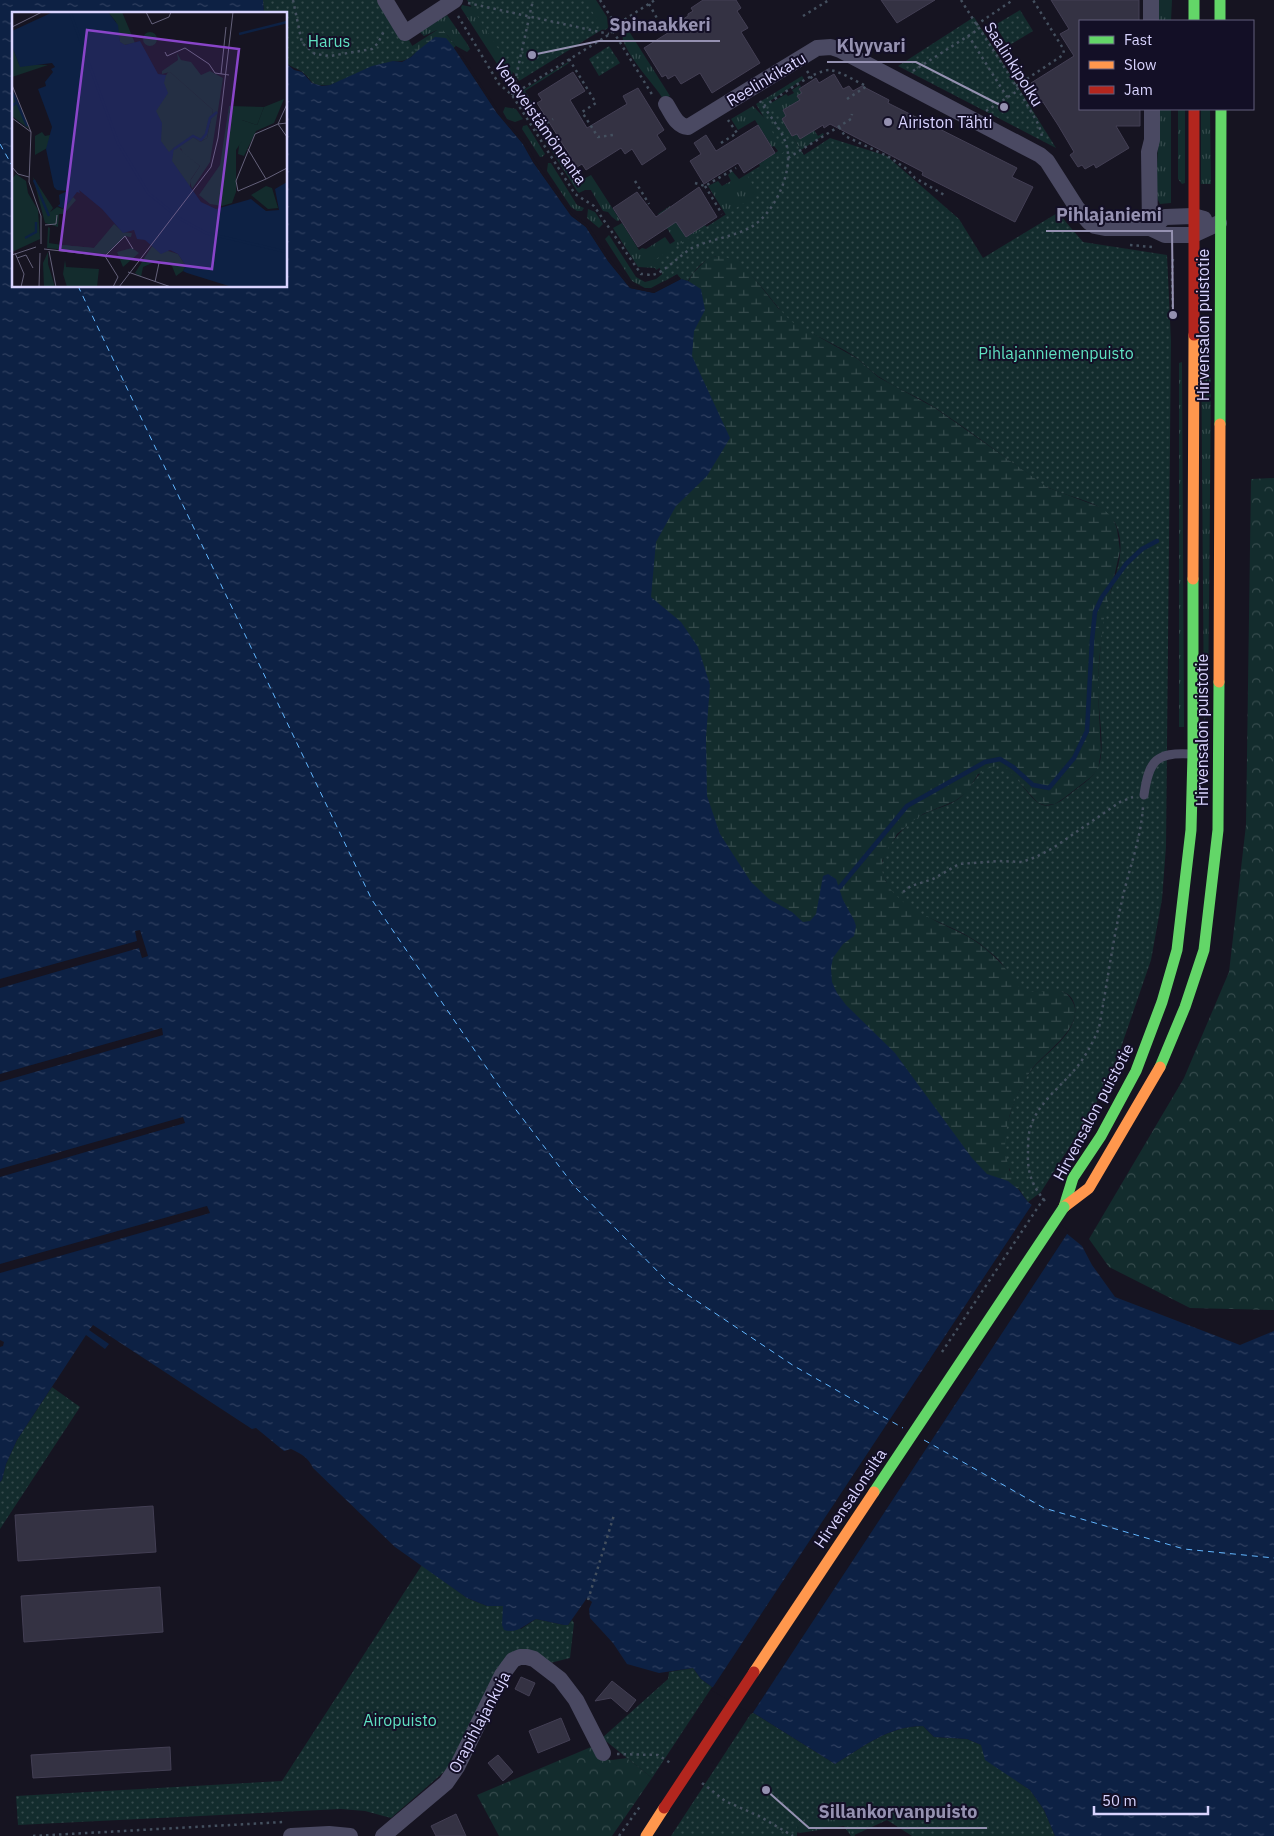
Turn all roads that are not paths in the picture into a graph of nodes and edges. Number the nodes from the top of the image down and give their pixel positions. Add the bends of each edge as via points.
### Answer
1 (384, 0) edge
2 (1151, 0) edge
3 (1194, 0) edge
4 (1220, 0) edge
5 (457, 2) edge
6 (1152, 20) edge
7 (1194, 20) edge
8 (1220, 20) edge
9 (666, 104) road end
10 (1152, 110) edge
11 (1194, 110) edge
12 (1221, 110) edge
13 (1193, 216) junction
14 (1219, 223) junction
15 (1150, 228) junction
16 (1193, 235) junction
17 (1206, 754) junction
18 (1144, 795) road end
19 (1064, 1207) junction
20 (603, 1753) dead end
21 (291, 1830) edge
22 (350, 1836) edge
23 (383, 1836) edge
24 (646, 1836) edge

1 - 5 street via 404,33
2 - 6 street
3 - 7 main road
4 - 8 main road
9 - 15 street, Reelinkikatu via 678,124 688,127 817,48 831,47 1040,155 1077,208 1095,226
10 - 15 street
11 - 13 main road, Hirvensalon puistotie
12 - 14 main road, Hirvensalon puistotie
13 - 14 street, Reelinkikatu
13 - 15 street, Reelinkikatu via 1164,217
13 - 16 main road, Hirvensalon puistotie
14 - 16 street, Reelinkikatu
14 - 17 main road, Hirvensalon puistotie
15 - 16 street, Reelinkikatu via 1165,235
16 - 17 main road, Hirvensalon puistotie
17 - 18 lane via 1165,755 1152,764
17 - 19 main road, Hirvensalon puistotie via 1191,830 1177,950 1162,1002 1136,1071 1101,1136 1073,1178
17 - 19 main road, Hirvensalon puistotie via 1218,830 1204,950 1158,1074 1089,1188
19 - 24 main road, Hirvensalonsilta, bridge
20 - 23 street, Orapihlajankuja via 576,1700 560,1679 534,1659 520,1657 513,1660 502,1675 446,1783
21 - 22 street

